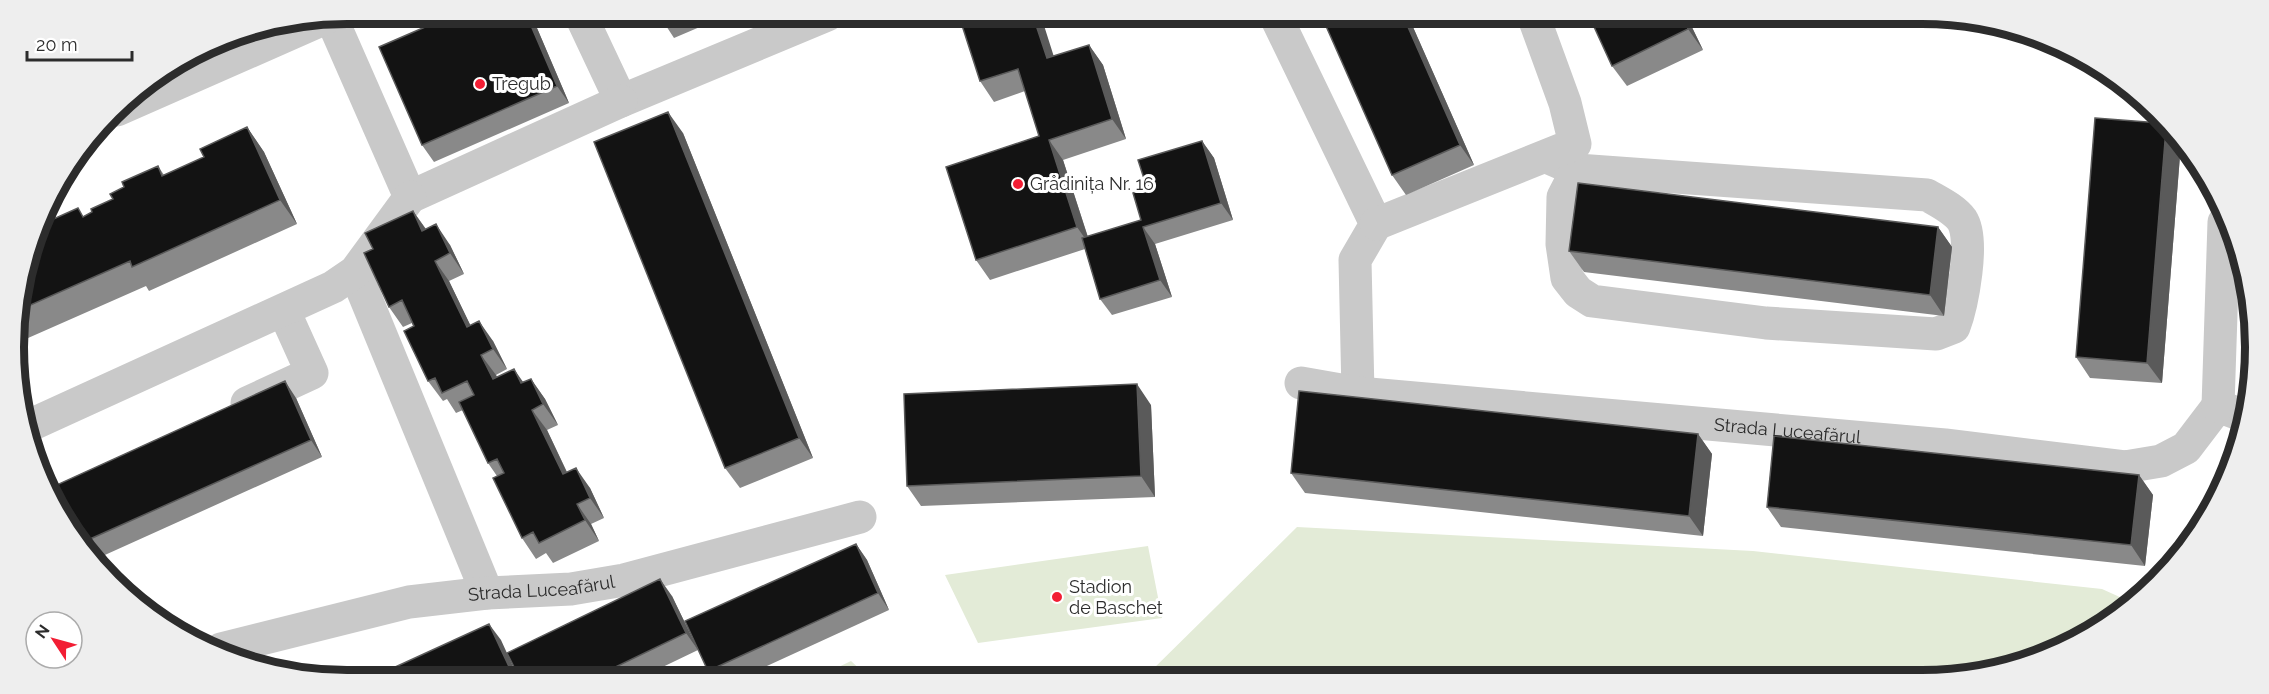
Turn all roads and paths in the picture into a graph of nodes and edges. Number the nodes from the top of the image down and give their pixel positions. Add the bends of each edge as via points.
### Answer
1 (585, 24) edge
2 (805, 24) edge
3 (1279, 24) edge
4 (1536, 24) edge
5 (334, 25) edge
6 (306, 27) edge
7 (138, 101) edge
8 (621, 101) junction
9 (1547, 157) junction
10 (1577, 170) junction
11 (410, 197) junction
12 (1376, 224) junction
13 (2225, 234) edge
14 (355, 272) junction
15 (284, 311) junction
16 (1301, 383) dead end
17 (1358, 393) junction
18 (2232, 412) edge
19 (214, 418) edge
20 (33, 424) edge
21 (860, 517) dead end
22 (487, 593) junction
23 (228, 647) edge

1 - 8 street
2 - 8 street
3 - 12 street
4 - 9 street via 1575,144
5 - 11 street
6 - 7 street
8 - 11 street
9 - 10 street
9 - 12 street
10 - 10 street via 1927,195 1963,221 1967,238 1965,292 1954,327 1936,334 1766,323 1592,301 1567,278 1562,244 1563,197
11 - 14 street
12 - 17 street via 1355,260
13 - 18 street
14 - 15 street
14 - 22 street
15 - 19 street via 312,373
15 - 20 street
16 - 17 street, Strada Luceafărul
17 - 18 street, Strada Luceafărul via 1945,445 2125,467 2161,462
21 - 22 street, Strada Luceafărul via 624,580 571,589
22 - 23 street, Strada Luceafărul via 409,603

